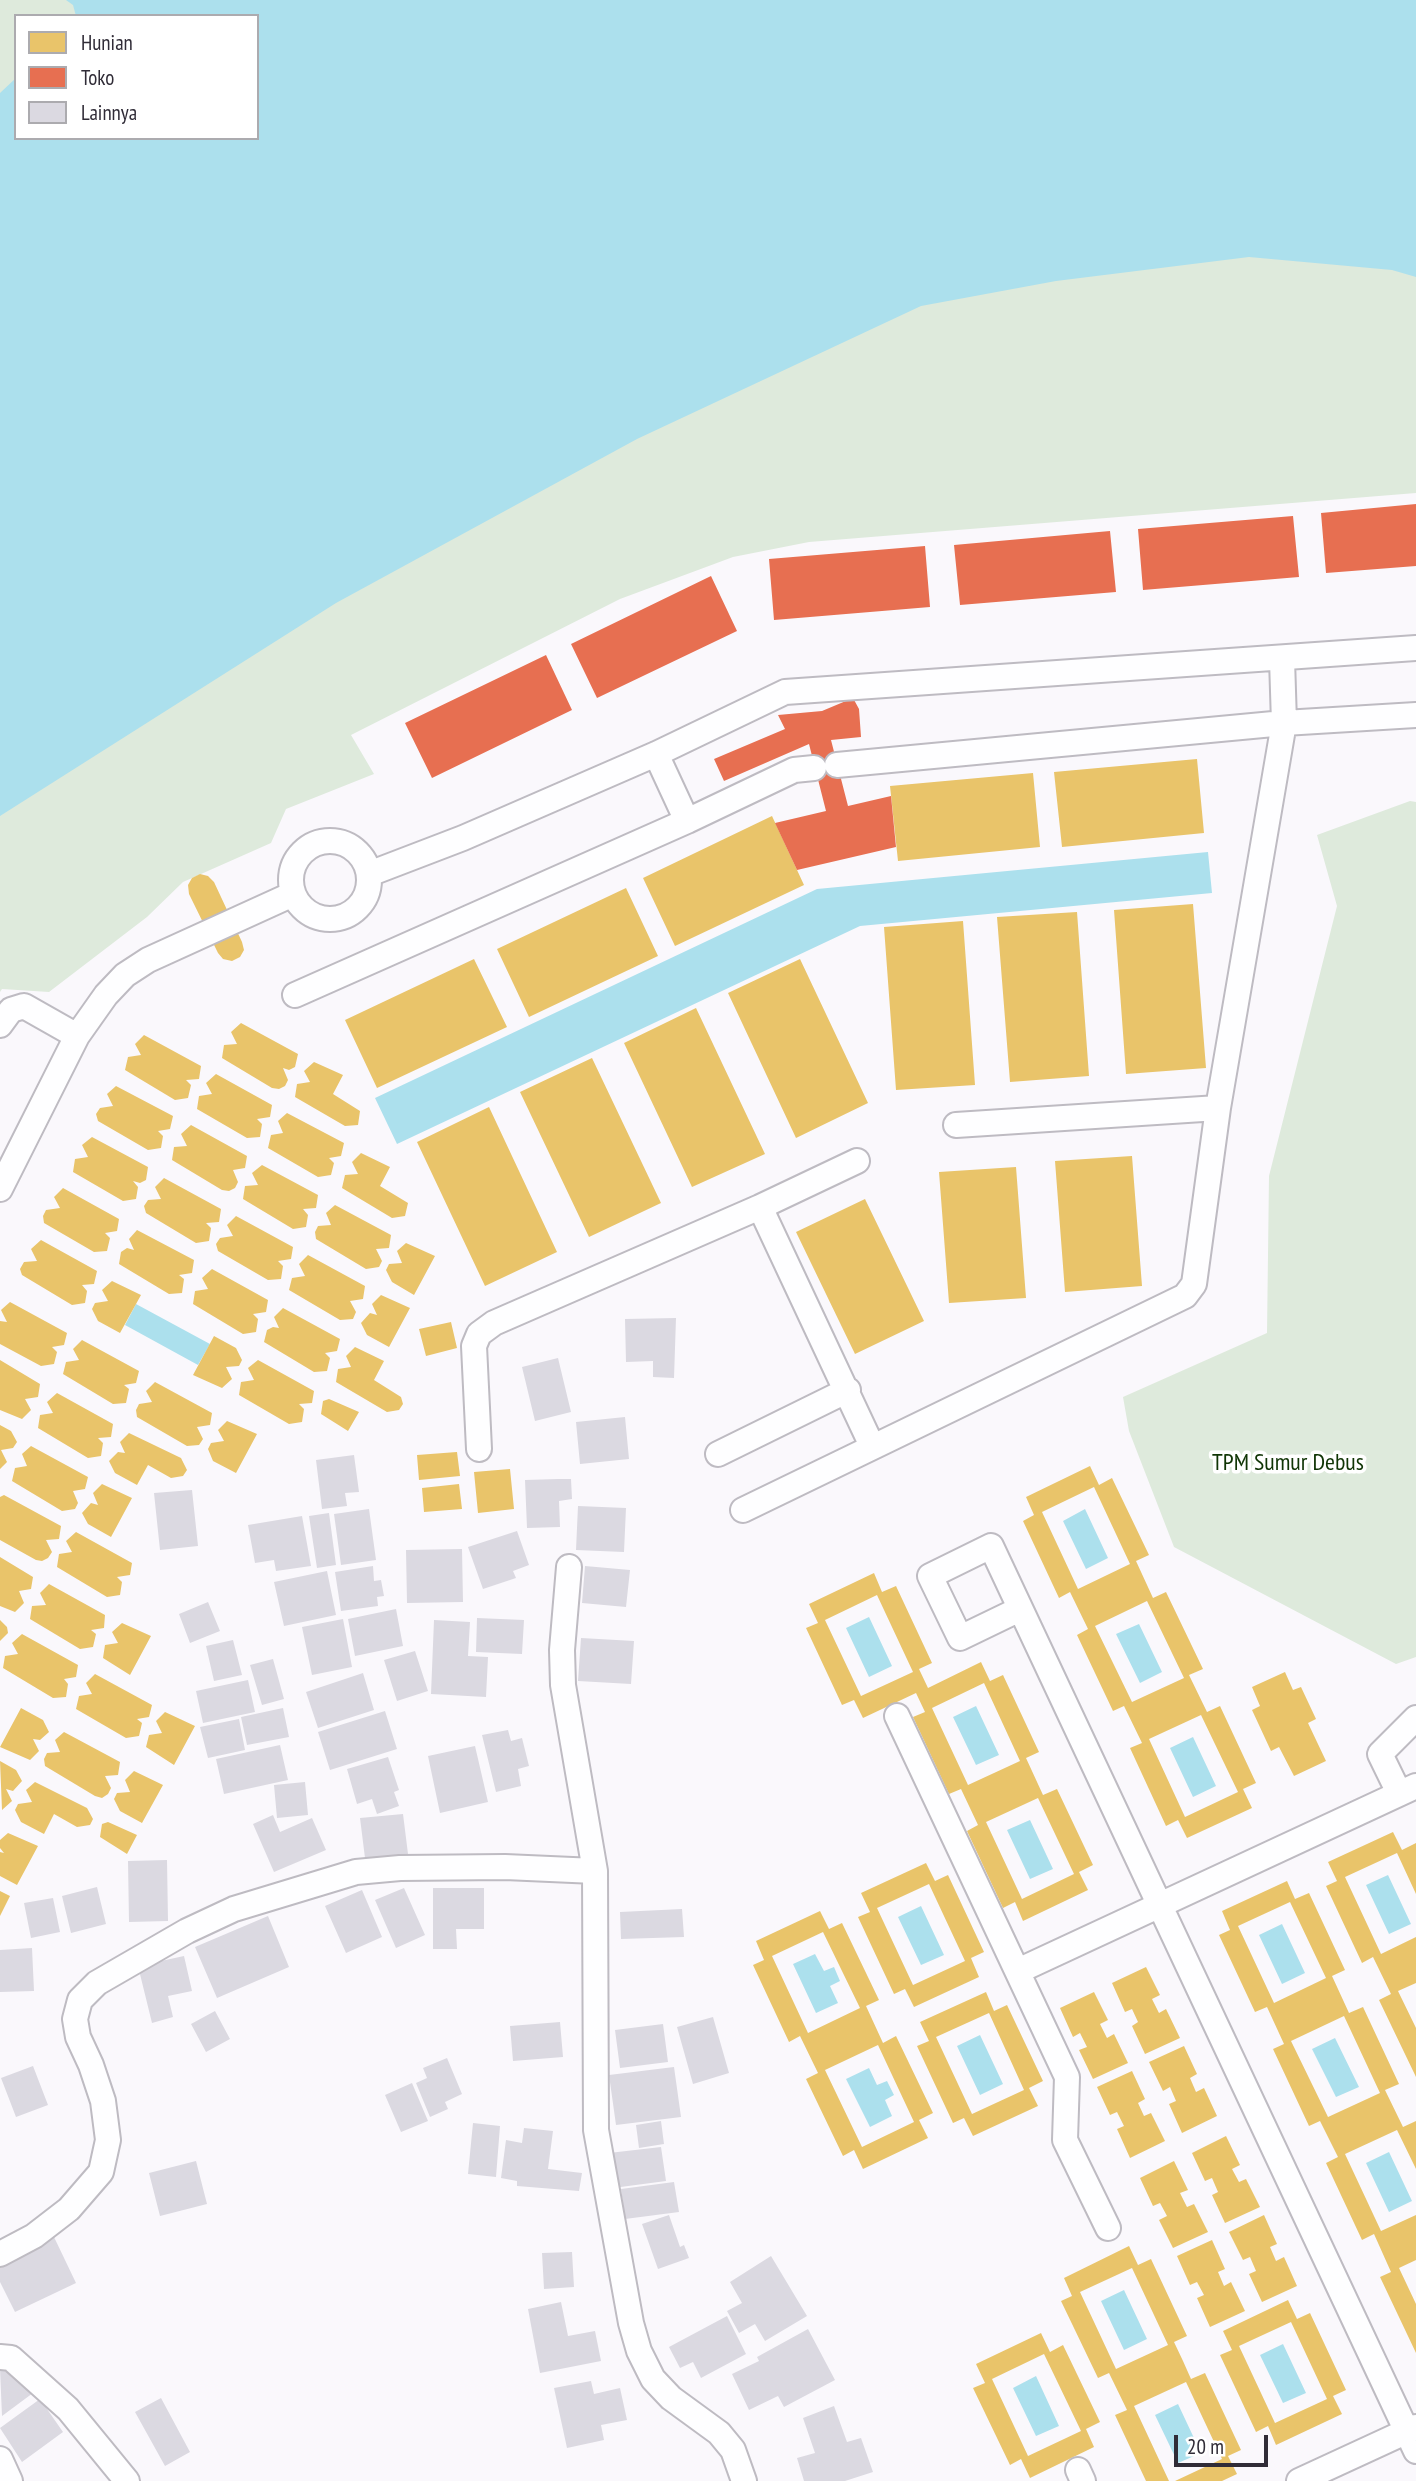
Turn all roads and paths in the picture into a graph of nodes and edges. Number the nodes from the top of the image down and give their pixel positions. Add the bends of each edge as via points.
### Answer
1 (1416, 648) edge
2 (1282, 659) junction
3 (1416, 715) edge
4 (1284, 723) junction
5 (656, 754) junction
6 (687, 821) junction
7 (369, 874) junction
8 (293, 894) junction
9 (296, 995) dead end
10 (0, 1025) edge
11 (77, 1036) junction
12 (1218, 1108) junction
13 (956, 1125) dead end
14 (857, 1161) dead end
15 (0, 1189) edge
16 (760, 1207) junction
17 (848, 1390) junction
18 (872, 1446) junction
19 (479, 1449) dead end
20 (718, 1454) dead end
21 (743, 1510) dead end
22 (569, 1567) dead end
23 (1020, 1609) dead end
24 (897, 1716) dead end
25 (1416, 1718) edge
26 (1407, 1789) edge
27 (595, 1871) junction
28 (1159, 1905) junction
29 (1018, 1970) junction
30 (1108, 2228) dead end
31 (0, 2254) edge
32 (0, 2357) edge
33 (1413, 2436) edge
34 (0, 2459) edge
35 (10, 2481) edge
36 (127, 2481) edge
37 (744, 2481) edge
38 (1299, 2481) edge

1 - 2 street
2 - 4 street
2 - 5 street via 785,692
3 - 4 street
4 - 6 street via 794,770
4 - 12 street
5 - 6 street
5 - 7 street
6 - 9 street
7 - 8 street via 368,893 358,909 341,919 321,919 304,910
7 - 8 street via 357,850 333,840 308,847 292,868
8 - 11 street via 148,960 125,975
10 - 11 street via 10,1010 24,1006
11 - 15 street
12 - 13 street
12 - 18 street via 1199,1267 1185,1296
14 - 16 street
16 - 17 street
16 - 19 street via 494,1323 479,1334 474,1346
17 - 18 street
17 - 20 street
18 - 21 street
22 - 27 street via 563,1685
23 - 28 street
24 - 29 street
25 - 26 street via 1380,1755
26 - 28 street
27 - 31 street via 505,1867 356,1872 234,1909 97,1983 80,2000 75,2019 103,2101 108,2140 101,2172 69,2209
27 - 37 street via 596,2130 631,2323 653,2379 719,2433 733,2450
28 - 29 street
28 - 33 street
29 - 30 street via 1067,2077 1065,2140
32 - 36 street via 11,2358 68,2409
33 - 38 street
34 - 35 street

